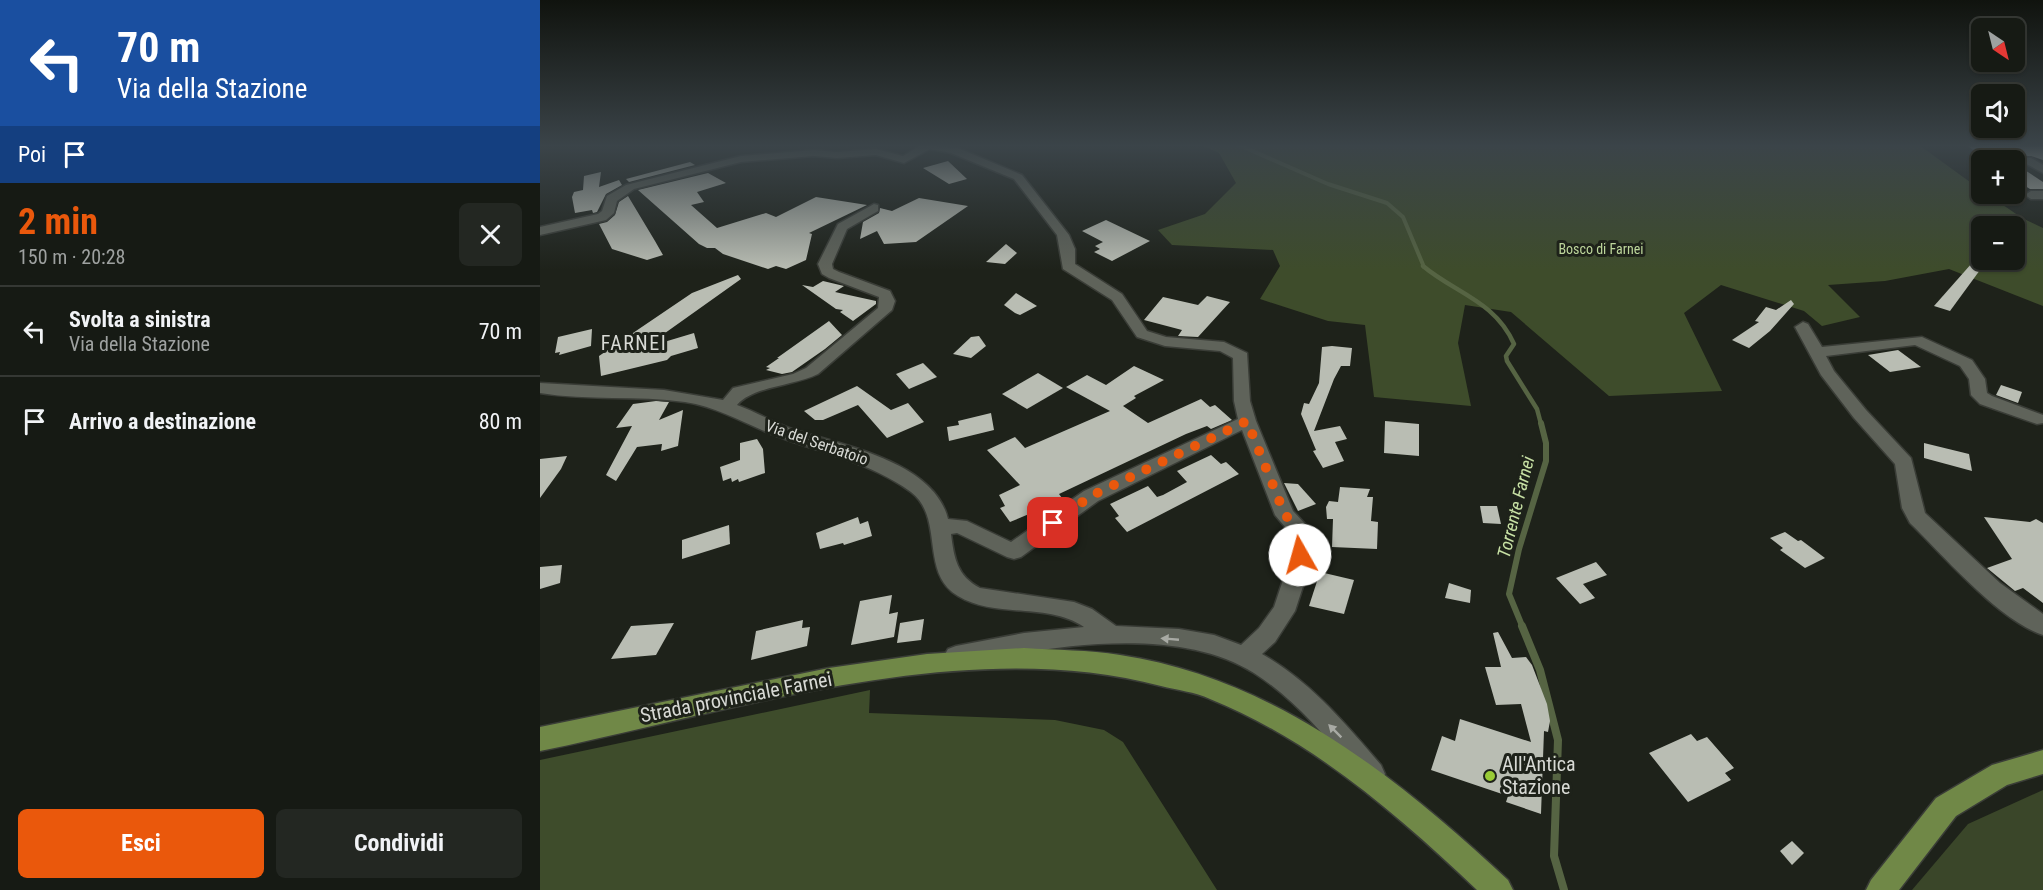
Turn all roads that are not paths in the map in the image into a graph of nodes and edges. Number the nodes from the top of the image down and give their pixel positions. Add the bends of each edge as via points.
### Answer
1 (632, 187) edge
2 (1025, 187) edge
3 (874, 208) dead end
4 (540, 231) edge
5 (1803, 327) dead end
6 (1815, 353) junction
7 (540, 388) edge
8 (726, 407) junction
9 (2037, 419) dead end
10 (1247, 421) junction
11 (940, 527) junction
12 (2043, 626) edge
13 (1112, 636) junction
14 (1245, 656) junction
15 (934, 661) junction
16 (540, 739) edge
17 (2043, 762) edge
18 (1387, 791) junction
19 (1498, 890) edge
20 (1881, 890) edge

1 - 4 street via 611,199 606,215
2 - 10 street via 1063,235 1068,266 1117,297 1142,334 1166,341 1224,347 1241,356 1242,401
3 - 8 street via 842,227 825,264 834,275 885,294 885,310 812,371 739,392
5 - 6 street
6 - 9 street via 1917,340 1965,363 1977,379 1979,395 1986,400
6 - 12 street via 1860,414 1904,462 1917,518 1988,585
7 - 8 street, Via del Serbatoio via 644,393
8 - 11 street, Via del Serbatoio via 769,427 861,456 895,472 933,500
10 - 11 street via 1091,496 1014,551 960,526
10 - 14 street via 1285,515 1302,532 1302,543 1284,610 1267,635
11 - 13 street, Via del Serbatoio via 944,562 952,579 964,590 1074,611
14 -> 13 street, Strada provinciale Farnei via 1210,644
13 - 15 street, Strada provinciale Farnei via 1005,645
18 -> 14 street, Strada provinciale Farnei via 1306,702 1275,674
15 - 16 main road, Strada provinciale Farnei via 763,691
15 - 18 main road, Strada provinciale Farnei via 1005,656 1105,663 1203,685 1303,732
17 - 20 main road via 2001,774 1946,807
18 - 19 main road, Strada provinciale Farnei

